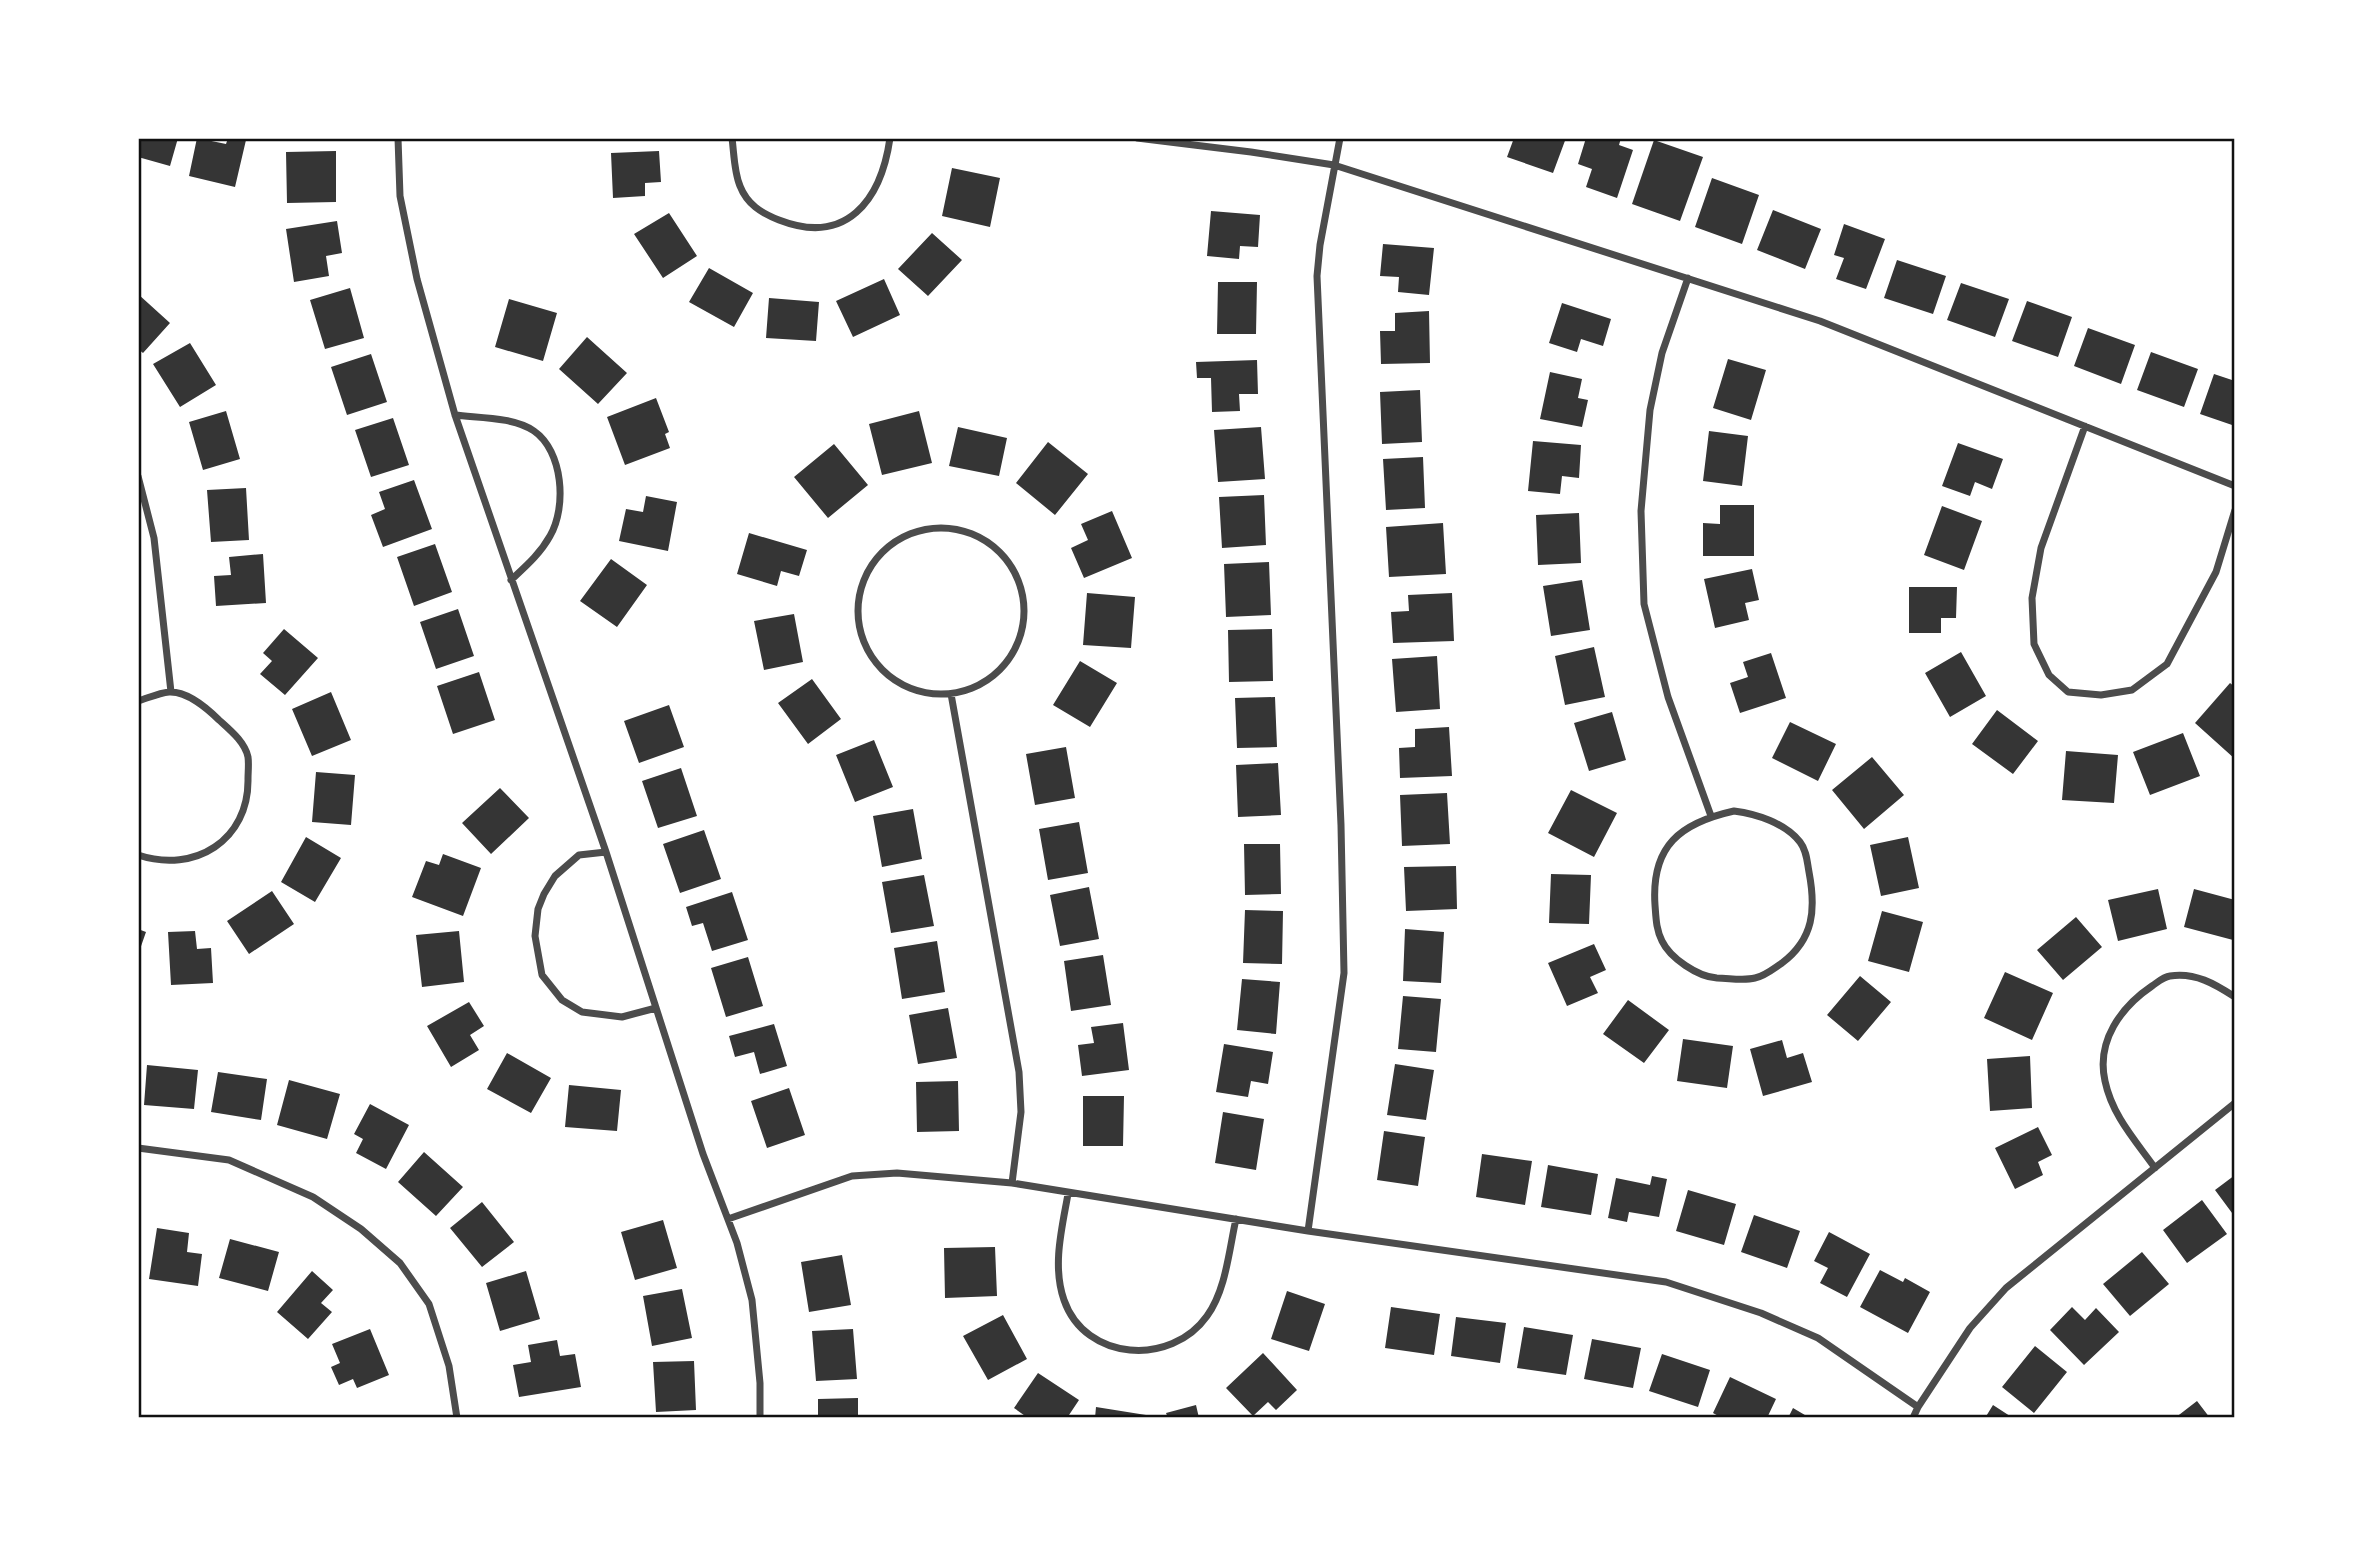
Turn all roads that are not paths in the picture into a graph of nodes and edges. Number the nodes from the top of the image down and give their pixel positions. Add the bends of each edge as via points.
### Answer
1 (398, 138) edge
2 (732, 138) edge
3 (890, 138) edge
4 (1137, 138) edge
5 (1340, 138) edge
6 (1335, 165) junction
7 (1688, 278) junction
8 (454, 415) junction
9 (2085, 426) junction
10 (138, 476) edge
11 (2235, 486) edge
12 (2235, 510) edge
13 (511, 580) junction
14 (171, 692) junction
15 (951, 694) junction
16 (138, 701) edge
17 (1711, 816) junction
18 (606, 852) junction
19 (138, 855) edge
20 (2235, 997) edge
21 (656, 1008) junction
22 (2235, 1103) edge
23 (138, 1148) edge
24 (2155, 1168) junction
25 (1012, 1183) junction
26 (1068, 1194) junction
27 (728, 1219) junction
28 (1236, 1219) junction
29 (1308, 1231) junction
30 (1918, 1407) junction
31 (457, 1418) edge
32 (760, 1418) edge
33 (1913, 1418) edge

1 - 8 street via 400,197
2 - 3 street via 739,186 750,202 761,213 812,229 849,218 867,202 888,154
4 - 6 street
5 - 6 street
6 - 7 street
6 - 29 street via 1317,276 1344,973
7 - 9 street via 1821,321
7 - 17 street via 1662,353 1650,410 1641,511 1644,604 1668,697
8 - 13 street
8 - 13 street via 511,422 533,430 556,462 559,513 552,533 535,559
9 - 11 street
9 - 12 street via 2041,548 2032,598 2034,644 2049,675 2068,692 2101,695 2132,690 2167,664 2216,572
10 - 14 street via 154,538
13 - 18 street
14 - 16 street
14 - 19 street via 202,704 237,737 248,756 248,797 232,833 203,855 184,859
15 - 15 street via 987,680 1014,652 1023,628 1024,602 1017,577 1003,555 983,539 959,529 929,528 902,537 878,554 863,579 856,607 860,636 874,662 895,681 922,693
15 - 25 street via 1019,1072 1021,1112
17 - 17 street via 1752,813 1778,824 1805,851 1814,898 1804,939 1796,953 1752,979 1712,978 1692,971 1663,944 1656,926 1657,868 1673,838
18 - 21 street
18 - 21 street via 579,855 555,876 544,894 535,936 542,975 562,1000 582,1012 622,1017
20 - 24 street via 2214,983 2188,975 2167,976 2134,999 2109,1032 2104,1078 2114,1110
21 - 27 street
22 - 24 street
23 - 31 street via 229,1160 313,1197 361,1229 400,1263 429,1304 449,1366
24 - 30 street via 2006,1288 1970,1328
25 - 26 street
25 - 27 street via 897,1173 852,1175
26 - 28 street
26 - 28 street via 1058,1265 1064,1301 1080,1326 1103,1343 1137,1352 1170,1346 1209,1315
27 - 32 street via 752,1300
28 - 29 street
29 - 30 street via 1666,1282 1761,1313 1818,1338
30 - 33 street

